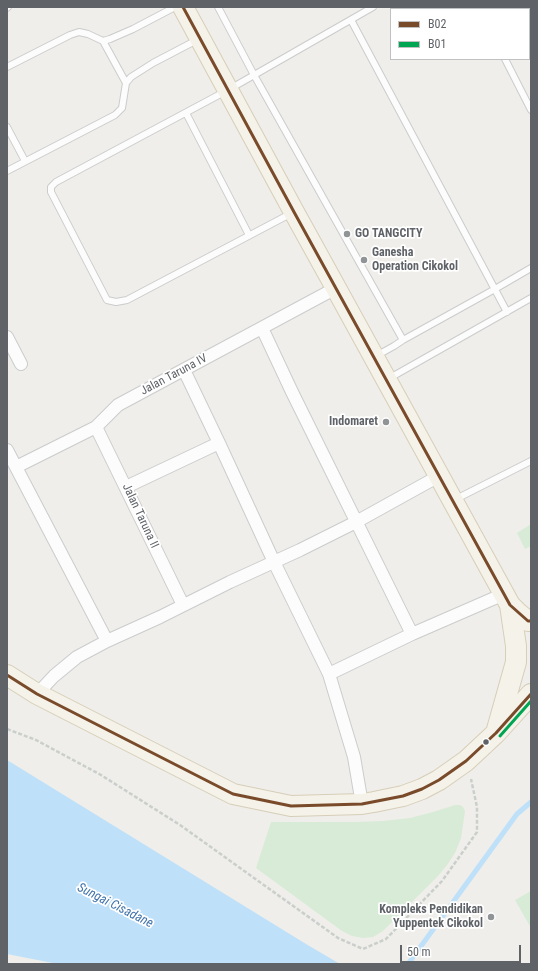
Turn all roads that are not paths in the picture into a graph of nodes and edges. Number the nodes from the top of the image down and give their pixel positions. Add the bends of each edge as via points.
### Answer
1 (175, 7) edge
2 (182, 7) edge
3 (218, 7) edge
4 (373, 7) edge
5 (351, 20) junction
6 (200, 38) junction
7 (103, 41) junction
8 (506, 60) edge
9 (7, 67) edge
10 (254, 75) junction
11 (126, 83) junction
12 (228, 90) junction
13 (531, 110) edge
14 (186, 113) junction
15 (7, 127) edge
16 (24, 162) junction
17 (7, 170) edge
18 (294, 212) junction
19 (250, 235) junction
20 (531, 268) edge
21 (336, 288) junction
22 (495, 289) junction
23 (531, 298) edge
24 (507, 312) junction
25 (262, 328) junction
26 (7, 337) edge
27 (403, 340) junction
28 (374, 357) junction
29 (21, 364) dead end
30 (184, 370) junction
31 (387, 380) junction
32 (96, 427) junction
33 (219, 443) junction
34 (7, 450) edge
35 (531, 461) edge
36 (16, 467) junction
37 (439, 476) junction
38 (126, 487) junction
39 (453, 501) junction
40 (356, 522) junction
41 (274, 562) junction
42 (507, 599) junction
43 (183, 605) junction
44 (531, 622) edge
45 (412, 634) junction
46 (107, 641) junction
47 (329, 674) junction
48 (7, 675) edge
49 (37, 694) junction
50 (531, 694) edge
51 (496, 733) junction
52 (362, 804) junction

1 - 7 lane via 133,30
2 - 6 main road
3 - 10 lane
4 - 5 lane
5 - 10 lane
5 - 22 lane
6 - 11 lane via 131,77
6 - 12 main road
7 - 9 lane via 80,32
7 - 11 lane
8 - 13 lane
10 - 12 lane
10 - 27 lane
11 - 16 lane via 122,108 115,115
12 - 14 lane
12 - 18 main road
14 - 19 lane
14 - 19 lane via 51,187 51,192 107,300 127,300
15 - 16 lane
16 - 17 lane
18 - 19 lane
18 - 21 main road
20 - 22 lane
21 - 25 street, Jalan Taruna IV
21 - 28 main road
22 - 24 lane
22 - 27 lane
23 - 24 lane
24 - 31 lane
25 - 30 street, Jalan Taruna IV
25 - 40 street
26 - 29 street
27 - 28 lane
28 - 31 main road
30 - 32 street, Jalan Taruna IV via 118,405
30 - 33 street
31 - 37 main road
32 - 36 street, Jalan Taruna IV
32 - 38 street, Jalan Taruna II
33 - 38 street
33 - 41 street
34 - 36 street
35 - 39 lane
36 - 46 street
37 - 39 main road
37 - 40 street
38 - 43 street, Jalan Taruna II
39 - 42 main road
40 - 41 street
40 - 45 street
41 - 43 street
41 - 47 street
42 - 44 main road via 518,613
42 - 45 street
42 - 51 main road via 516,646 516,662
43 - 46 street
45 - 47 street
46 - 49 street via 77,657
47 - 52 street via 354,757
48 - 49 main road
49 - 52 main road via 233,794 291,806
50 - 51 main road
51 - 52 main road via 466,762 439,780 403,796

